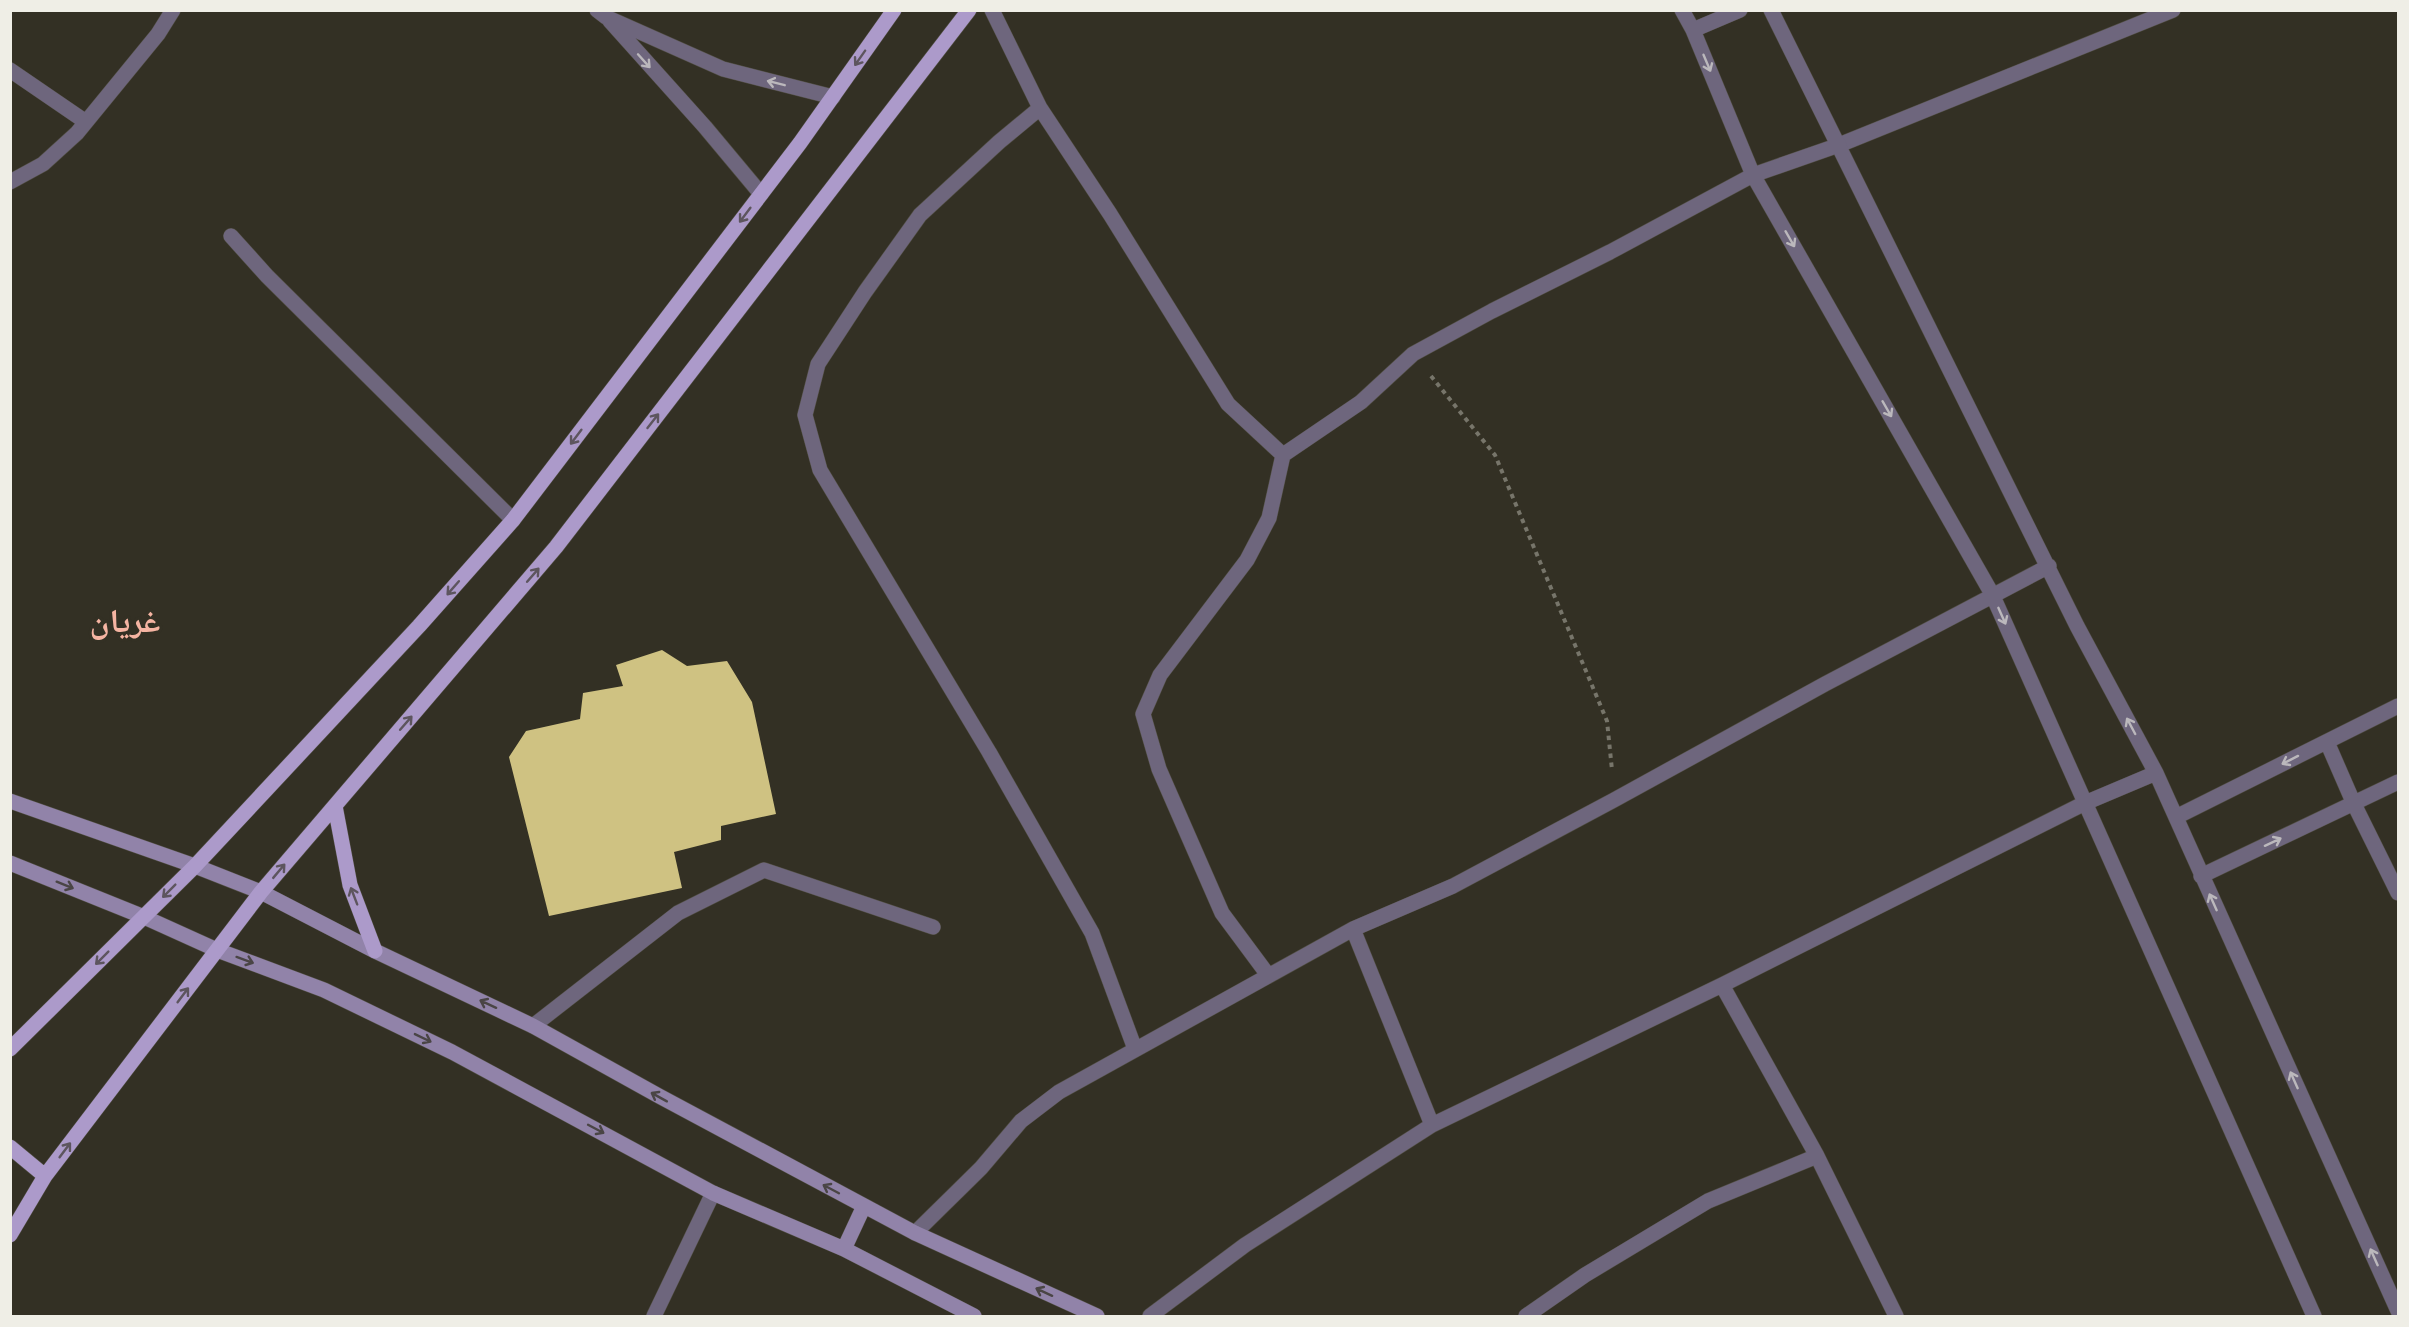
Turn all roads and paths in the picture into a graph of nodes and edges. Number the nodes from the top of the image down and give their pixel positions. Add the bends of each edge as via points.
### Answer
1 (173, 10) edge
2 (894, 10) edge
3 (969, 10) edge
4 (992, 10) edge
5 (1682, 10) edge
6 (1740, 10) edge
7 (1771, 10) edge
8 (2173, 10) edge
9 (601, 14) edge
10 (1693, 30) junction
11 (10, 70) edge
12 (833, 97) junction
13 (1040, 108) junction
14 (86, 122) junction
15 (1839, 145) junction
16 (1754, 175) junction
17 (10, 182) edge
18 (761, 194) junction
19 (231, 236) dead end
20 (1413, 354) junction
21 (1283, 455) junction
22 (513, 520) junction
23 (2049, 566) junction
24 (1992, 594) junction
25 (2398, 706) edge
26 (2327, 742) junction
27 (2156, 773) junction
28 (2398, 782) edge
29 (1614, 800) junction
30 (10, 801) edge
31 (2085, 803) junction
32 (2354, 804) junction
33 (334, 806) junction
34 (2176, 817) junction
35 (10, 863) edge
36 (195, 866) junction
37 (2201, 876) junction
38 (261, 892) junction
39 (2398, 893) edge
40 (144, 917) junction
41 (933, 927) dead end
42 (1353, 929) junction
43 (218, 950) junction
44 (375, 951) junction
45 (1268, 975) junction
46 (1722, 985) junction
47 (533, 1026) junction
48 (11, 1047) edge
49 (1136, 1049) junction
50 (1432, 1125) junction
51 (10, 1147) edge
52 (1817, 1156) junction
53 (45, 1176) junction
54 (713, 1193) junction
55 (864, 1206) junction
56 (915, 1233) junction
57 (10, 1235) edge
58 (844, 1249) junction
59 (2398, 1311) edge
60 (1893, 1315) edge
61 (654, 1317) edge
62 (974, 1317) edge
63 (1097, 1317) edge
64 (1150, 1317) edge
65 (1526, 1317) edge
66 (2314, 1317) edge

1 - 14 street
2 -> 12 main road
33 -> 3 main road via 556,547
4 - 13 street
5 - 10 street
6 - 10 street
7 - 15 street
8 - 15 street
12 -> 9 street via 723,69
9 -> 18 street
10 -> 16 street
11 - 14 street
12 - 18 main road
13 - 21 street via 1228,404
13 - 49 street via 920,215 818,364 805,415 820,470 1092,933
14 - 17 street via 43,164
15 - 16 street
15 - 23 street
16 - 20 street
16 -> 24 street
18 -> 22 main road
19 - 22 street
20 - 21 street via 1361,402
20 - 29 path via 1495,455 1607,721
21 - 45 street via 1269,518 1247,560 1160,675 1143,714 1159,770 1222,913
22 -> 36 main road
23 - 24 street
27 -> 23 street
24 - 29 street
24 -> 31 street
25 - 26 street
26 - 32 street
26 -> 34 street
27 - 31 street
27 - 34 street
28 - 32 street
29 - 42 street via 1453,886
30 - 36 main road
31 - 46 street
31 - 66 street
37 -> 32 street
32 - 39 street
38 -> 33 main road
44 -> 33 main road via 350,885
34 - 37 street
35 -> 40 main road
36 - 38 main road
36 -> 40 main road
59 -> 37 street
38 - 43 main road
38 - 44 main road
40 - 43 main road
40 -> 48 main road
41 - 47 street via 764,870 678,913
42 - 45 street
42 - 50 street
53 -> 43 main road
43 -> 54 main road via 324,990 452,1052
47 -> 44 main road
45 - 49 street
46 - 50 street
46 - 52 street
55 -> 47 main road
49 - 56 street via 1059,1092 1021,1121 981,1168
50 - 64 street via 1245,1245
51 - 53 main road
52 - 60 street
52 - 65 street via 1708,1201 1585,1275
53 - 57 main road
54 - 58 main road
54 - 61 street
55 - 56 main road
55 - 58 main road
63 -> 56 main road
58 - 62 main road

